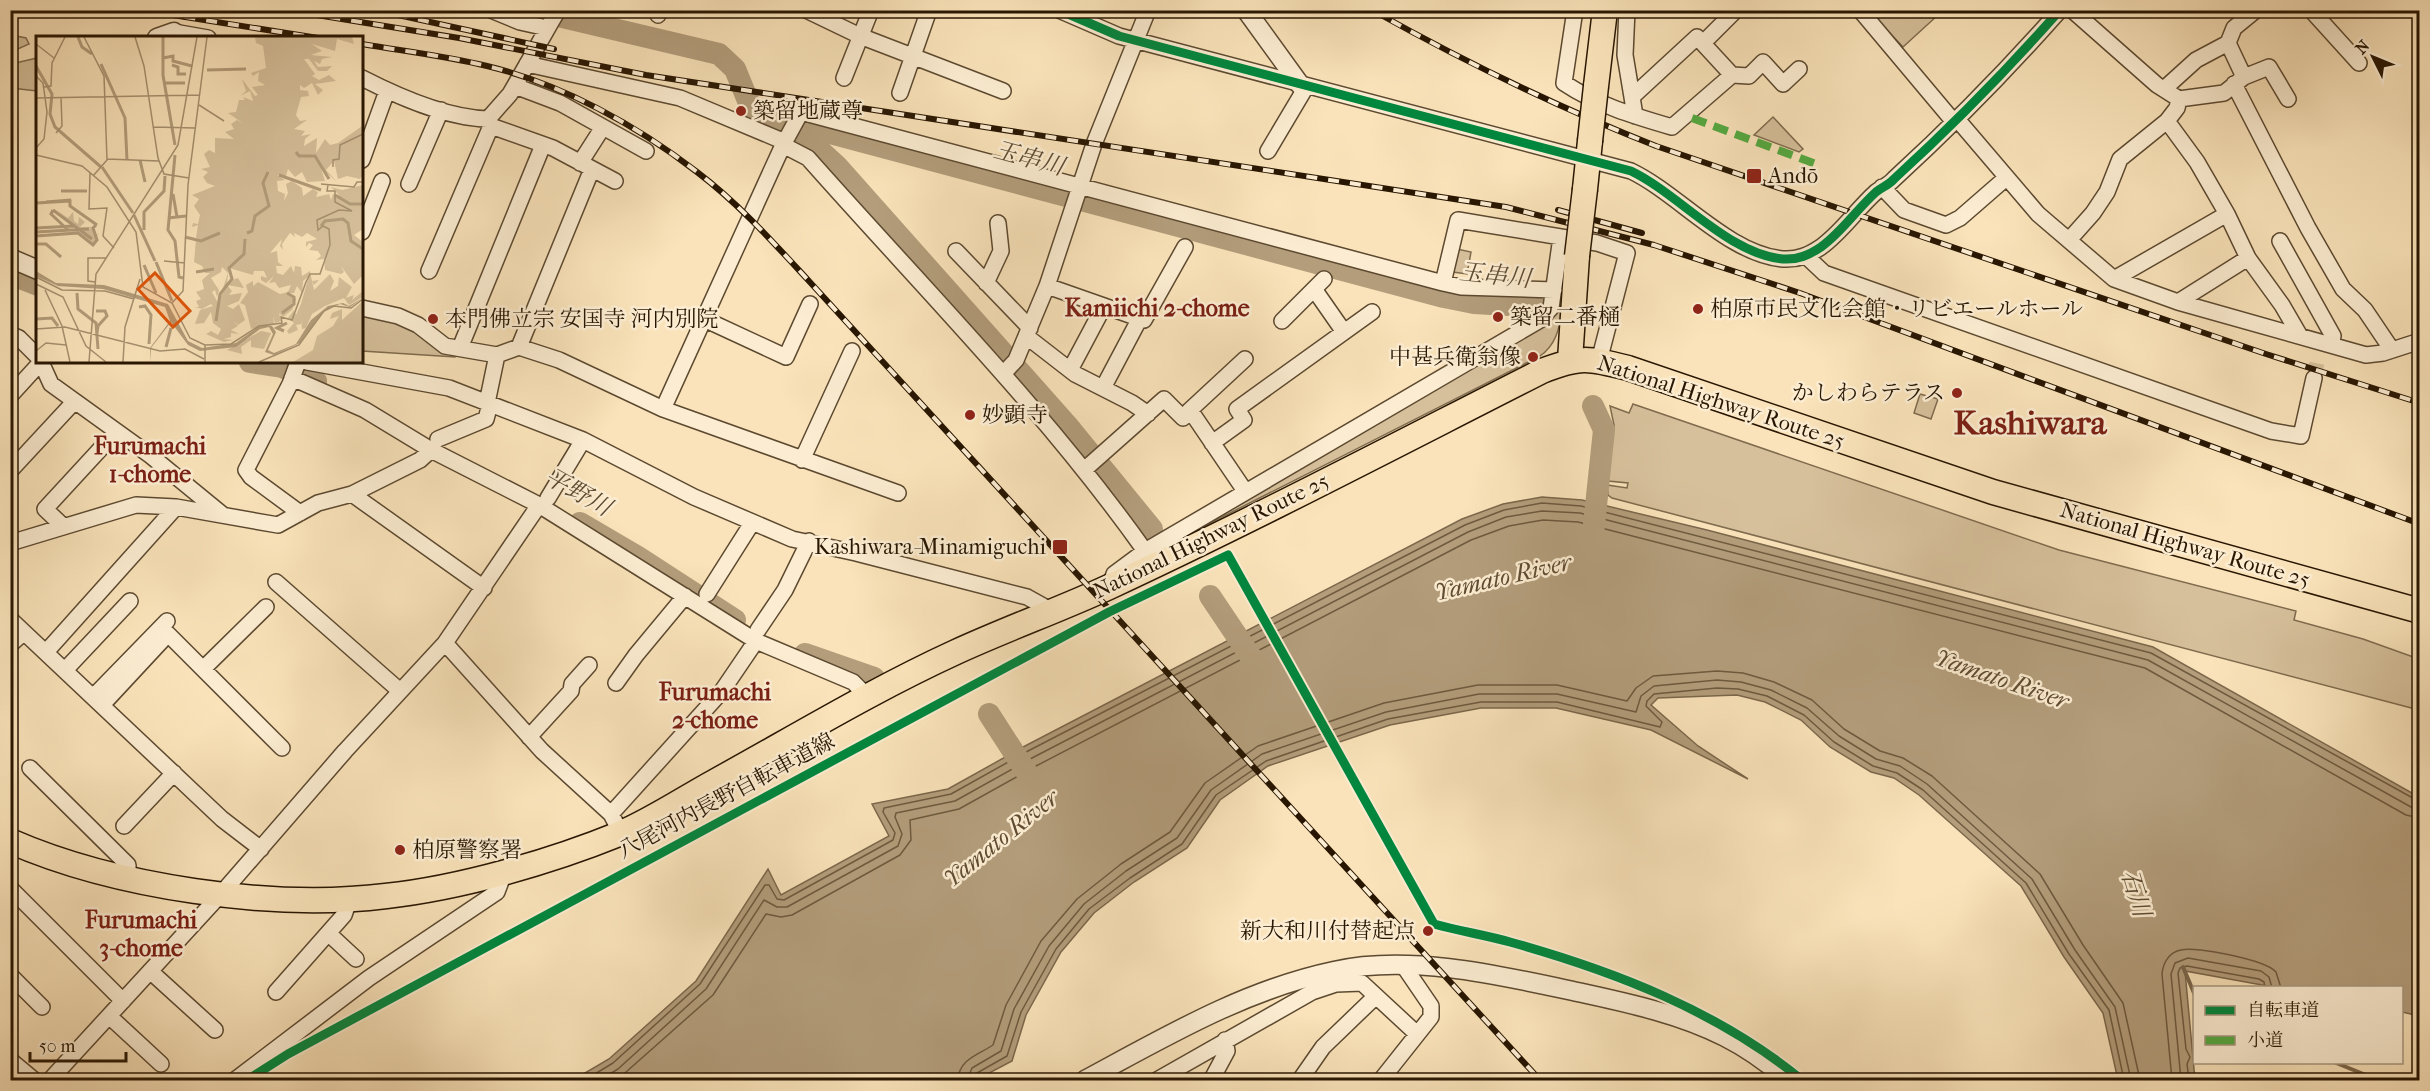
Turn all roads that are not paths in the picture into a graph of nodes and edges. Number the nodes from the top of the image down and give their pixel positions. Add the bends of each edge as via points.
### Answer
1 (491, 10) edge
2 (806, 10) edge
3 (871, 10) edge
4 (929, 10) edge
5 (1059, 10) edge
6 (1148, 10) edge
7 (1246, 10) edge
8 (1575, 10) edge
9 (1605, 10) edge
10 (1627, 10) edge
11 (1736, 10) edge
12 (1860, 10) edge
13 (2060, 10) edge
14 (2072, 10) edge
15 (2256, 10) edge
16 (2311, 10) edge
17 (552, 20) edge
18 (860, 36) junction
19 (1136, 40) junction
20 (1703, 43) junction
21 (2228, 43) junction
22 (912, 56) junction
23 (2359, 63) dead end
24 (527, 64) junction
25 (1799, 69) dead end
26 (1732, 75) junction
27 (844, 78) dead end
28 (363, 79) edge
29 (2239, 81) junction
30 (515, 86) junction
31 (1304, 86) junction
32 (2164, 89) junction
33 (387, 91) junction
34 (1004, 91) dead end
35 (900, 93) dead end
36 (1632, 97) junction
37 (2179, 99) junction
38 (2288, 99) dead end
39 (441, 110) junction
40 (1635, 116) junction
41 (1955, 120) junction
42 (2168, 121) junction
43 (490, 123) junction
44 (603, 127) junction
45 (786, 140) junction
46 (543, 145) junction
47 (1589, 150) junction
48 (646, 151) dead end
49 (1268, 151) dead end
50 (363, 157) edge
51 (586, 166) junction
52 (2006, 178) junction
53 (382, 181) dead end
54 (615, 181) dead end
55 (409, 184) dead end
56 (1882, 187) junction
57 (1077, 194) junction
58 (2227, 214) junction
59 (998, 223) dead end
60 (363, 229) edge
61 (1561, 237) junction
62 (2069, 240) junction
63 (2280, 241) dead end
64 (1185, 247) dead end
65 (956, 251) dead end
66 (1806, 255) junction
67 (10, 258) edge
68 (2248, 258) junction
69 (36, 269) edge
70 (429, 271) dead end
71 (2114, 279) junction
72 (986, 283) junction
73 (1443, 283) junction
74 (1047, 286) junction
75 (1554, 290) junction
76 (2178, 302) junction
77 (810, 304) dead end
78 (1104, 306) junction
79 (363, 308) edge
80 (1371, 312) dead end
81 (1140, 318) junction
82 (704, 319) junction
83 (1282, 321) dead end
84 (1028, 332) junction
85 (1344, 332) junction
86 (10, 334) edge
87 (2301, 336) junction
88 (2420, 341) edge
89 (519, 347) junction
90 (460, 348) junction
91 (2323, 348) junction
92 (2392, 350) junction
93 (852, 351) dead end
94 (497, 355) junction
95 (36, 356) edge
96 (1245, 359) dead end
97 (1570, 360) junction
98 (1599, 361) junction
99 (38, 363) edge
100 (41, 363) edge
101 (298, 363) edge
102 (313, 363) edge
103 (1070, 370) junction
104 (1003, 374) junction
105 (292, 378) junction
106 (2314, 378) tunnel mouth
107 (1103, 388) junction
108 (10, 396) edge
109 (74, 402) junction
110 (488, 403) junction
111 (663, 409) junction
112 (1190, 410) junction
113 (1148, 414) junction
114 (116, 432) junction
115 (583, 440) junction
116 (1212, 443) junction
117 (434, 445) junction
118 (802, 460) junction
119 (1085, 470) junction
120 (10, 471) edge
121 (1245, 492) junction
122 (898, 493) dead end
123 (352, 494) junction
124 (543, 502) junction
125 (176, 507) junction
126 (300, 513) junction
127 (223, 515) junction
128 (752, 523) junction
129 (63, 526) junction
130 (809, 541) junction
131 (10, 543) edge
132 (1145, 551) junction
133 (276, 582) dead end
134 (1110, 586) junction
135 (484, 588) junction
136 (707, 594) dead end
137 (685, 596) junction
138 (130, 601) dead end
139 (266, 607) dead end
140 (2420, 611) edge
141 (1054, 612) junction
142 (10, 619) edge
143 (167, 621) dead end
144 (24, 632) junction
145 (757, 635) junction
146 (445, 642) junction
147 (10, 645) edge
148 (46, 652) junction
149 (589, 666) dead end
150 (203, 669) junction
151 (65, 670) junction
152 (616, 683) dead end
153 (400, 691) junction
154 (868, 697) junction
155 (97, 701) junction
156 (529, 737) junction
157 (282, 748) dead end
158 (30, 768) dead end
159 (174, 773) junction
160 (616, 823) junction
161 (124, 826) dead end
162 (10, 841) edge
163 (261, 849) junction
164 (504, 873) junction
165 (128, 877) junction
166 (10, 888) edge
167 (221, 894) junction
168 (350, 898) junction
169 (328, 933) junction
170 (356, 959) dead end
171 (1403, 965) junction
172 (150, 971) junction
173 (1325, 973) junction
174 (10, 975) edge
175 (276, 992) dead end
176 (1312, 992) junction
177 (1376, 996) junction
178 (123, 1001) junction
179 (42, 1006) dead end
180 (109, 1016) junction
181 (214, 1030) dead end
182 (1418, 1035) junction
183 (1225, 1040) junction
184 (10, 1059) edge
185 (161, 1064) dead end
186 (34, 1080) edge
187 (50, 1080) edge
188 (235, 1080) edge
189 (1085, 1080) edge
190 (1157, 1080) edge
191 (1216, 1080) edge
192 (1300, 1080) edge
193 (1381, 1080) edge
194 (1788, 1080) edge

1 - 17 street via 520,22
2 - 18 street
3 - 18 street
4 - 22 street
5 - 19 street
6 - 19 street
7 - 31 street
8 - 40 street via 1564,83
9 - 47 highway, bridge
10 - 36 street via 1625,55
11 - 20 street
12 - 41 street
13 - 41 street
14 - 32 street
15 - 21 street via 2234,28
16 - 23 street
17 - 24 street
18 - 22 street
18 - 27 street
19 - 31 street
19 - 57 street
20 - 26 street
20 - 36 street via 1697,37
21 - 29 street
21 - 32 street via 2196,60
22 - 34 street
22 - 35 street
24 - 30 street
24 - 45 street via 680,98
25 - 26 street via 1784,84 1763,62 1749,76
26 - 40 street via 1672,127
28 - 33 street
29 - 37 street via 2224,93
29 - 38 street via 2269,66
29 - 92 street via 2308,228 2343,289 2365,310
30 - 43 street
30 - 44 street
31 - 47 street
31 - 49 street
32 - 37 street
33 - 39 street
33 - 50 street
36 - 40 street
37 - 42 street
39 - 43 street
39 - 55 street
41 - 52 street
41 - 56 street via 1892,182
42 - 58 street
42 - 62 street via 2120,159 2093,213
43 - 46 street
43 - 70 street
44 - 48 street
44 - 51 street
45 - 57 street via 801,112
45 - 82 street
45 - 104 street via 808,158
46 - 51 street
46 - 90 street
47 - 66 street via 1647,178 1738,243 1782,259
47 - 97 highway, bridge
51 - 54 street
51 - 89 street
52 - 56 street via 1946,225 1904,210
52 - 62 street via 2038,214
53 - 60 street
56 - 66 street via 1823,245
57 - 73 street
57 - 74 street
58 - 68 street
58 - 71 street
59 - 72 street via 1001,251
61 - 73 street via 1458,220
61 - 75 street
61 - 98 street via 1627,253
62 - 71 street
63 - 91 street via 2333,336
64 - 81 street via 1144,320
65 - 72 street
66 - 106 street via 1824,273 2271,431 2301,436
67 - 69 street
68 - 76 street
68 - 87 street
71 - 76 street
72 - 84 street
73 - 75 street
74 - 78 street
74 - 84 street
75 - 121 street via 1551,308 1540,320
76 - 87 street
77 - 82 street via 786,357
78 - 81 street
78 - 103 street
79 - 90 street via 398,316 418,325 445,346
80 - 85 street
81 - 107 street
82 - 111 street
83 - 85 street via 1319,284
84 - 103 street
84 - 104 street via 1016,360
85 - 116 street via 1237,409 1244,420
86 - 95 street
87 - 91 street
88 - 92 street
89 - 94 street
89 - 111 street via 569,364
90 - 94 street
91 - 92 street via 2366,355
93 - 118 street
94 - 110 street
96 - 112 street
97 - 98 highway, National Highway Route 25
97 - 134 highway, National Highway Route 25
98 - 140 highway, National Highway Route 25 via 1994,492
99 - 108 street
100 - 109 street via 51,384
101 - 105 street
102 - 110 street via 417,380
103 - 107 street
104 - 119 street
105 - 117 street
105 - 126 street via 246,470
107 - 113 street
109 - 114 street
109 - 120 street
110 - 115 street
110 - 117 street via 486,419
111 - 118 street
112 - 113 street via 1183,418 1164,399
112 - 116 street
113 - 119 street
114 - 127 street
114 - 129 street via 45,509
115 - 124 street
115 - 128 street
116 - 121 street
117 - 123 street via 420,460
117 - 124 street
118 - 122 street
119 - 132 street
121 - 132 street
123 - 126 street via 318,503
123 - 135 street
124 - 135 street
124 - 137 street
125 - 127 street
125 - 129 street via 136,505
125 - 148 street
126 - 127 street via 278,525
128 - 130 street via 792,539
128 - 136 street
129 - 131 street
130 - 141 street via 1027,597
130 - 145 street
132 - 134 street via 1113,574
133 - 153 street
134 - 141 highway, National Highway Route 25
135 - 146 street
137 - 145 street
137 - 152 street
138 - 151 street
139 - 150 street
141 - 154 highway, National Highway Route 25 via 956,652
142 - 144 street
143 - 155 street
144 - 147 street
144 - 148 street
145 - 154 street via 853,682
145 - 160 street via 722,691
146 - 153 street
146 - 156 street
148 - 151 street
149 - 156 street
150 - 155 street via 168,634
150 - 157 street
151 - 155 street
153 - 163 street
154 - 160 highway, National Highway Route 25
155 - 159 street
156 - 160 street
158 - 165 street via 128,865
159 - 161 street
159 - 163 street via 222,819
160 - 164 highway, National Highway Route 25
162 - 165 highway, National Highway Route 25
163 - 167 street
164 - 168 highway, National Highway Route 25 via 387,896
164 - 188 street via 497,892 369,978
165 - 167 highway, National Highway Route 25
166 - 178 street
167 - 168 highway, National Highway Route 25
167 - 172 street
168 - 169 street via 344,915
169 - 170 street
169 - 175 street
171 - 173 street
171 - 182 street via 1431,1006 1431,1017
171 - 194 street via 1506,977 1675,1017 1724,1037
172 - 178 street
172 - 181 street
173 - 176 street
173 - 189 street via 1228,1005
174 - 179 street
176 - 177 street via 1352,981 1362,983
176 - 183 street
177 - 182 street
177 - 192 street via 1323,1047
178 - 180 street
180 - 185 street
180 - 187 street
182 - 193 street
183 - 190 street
183 - 191 street via 1227,1052 1213,1077
184 - 186 street

